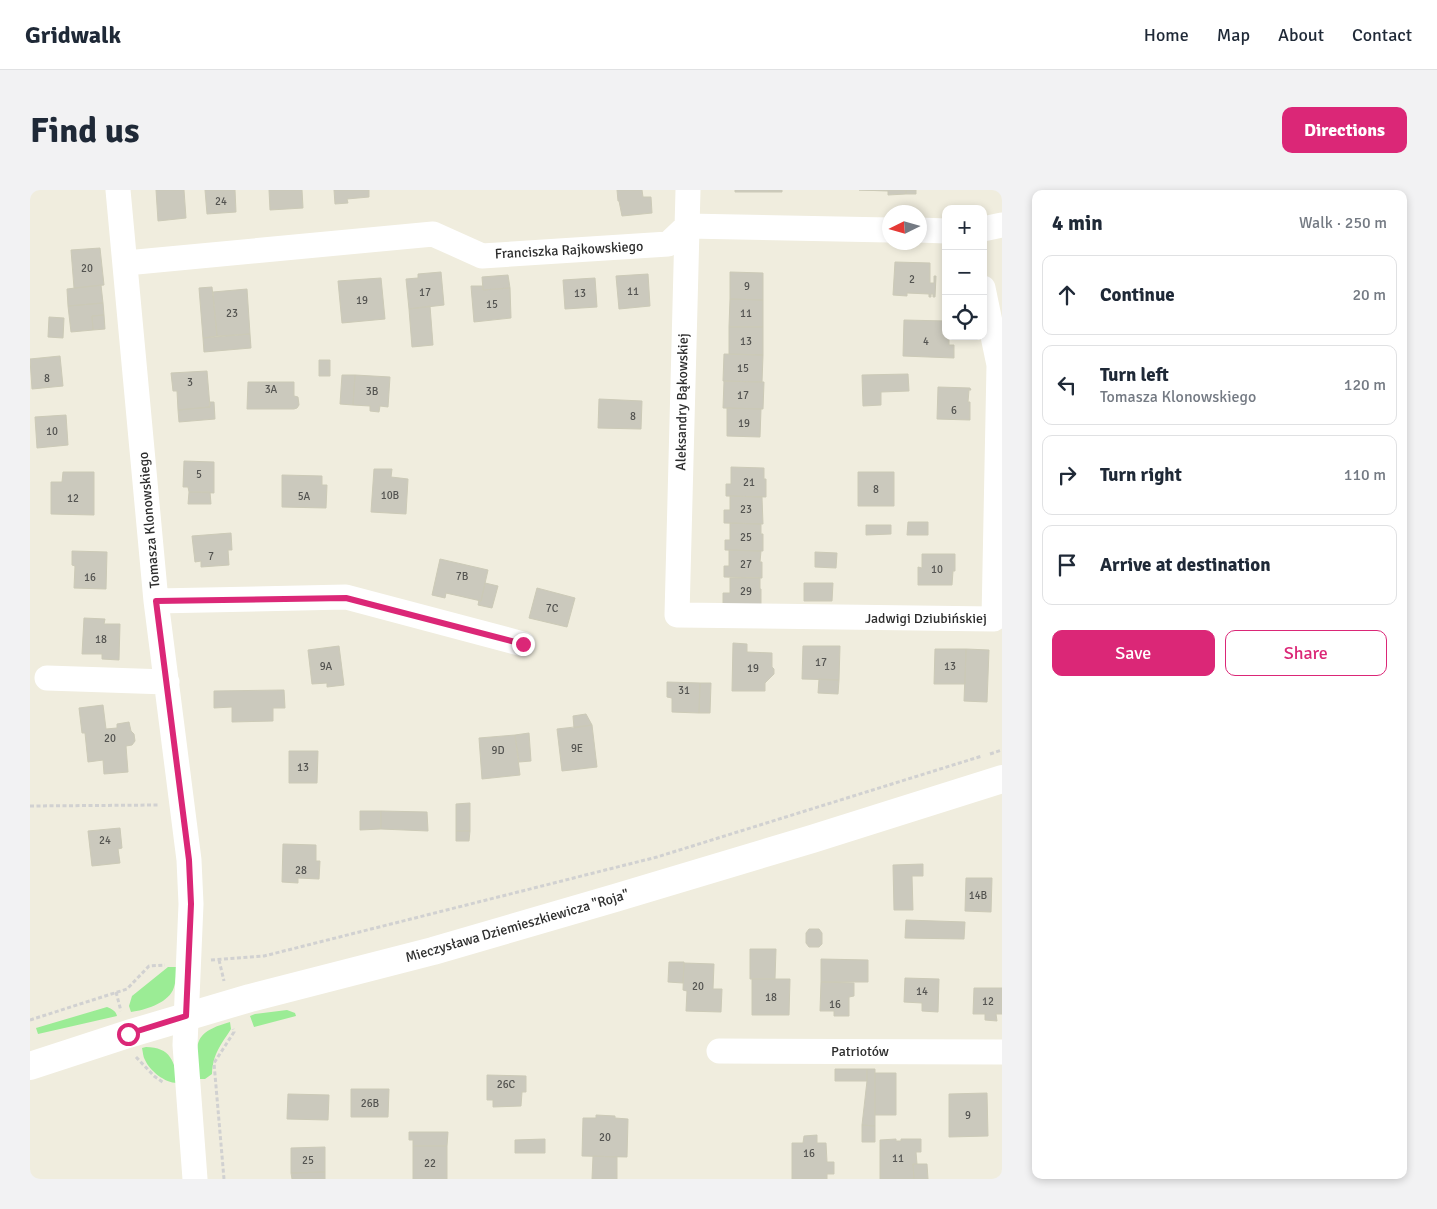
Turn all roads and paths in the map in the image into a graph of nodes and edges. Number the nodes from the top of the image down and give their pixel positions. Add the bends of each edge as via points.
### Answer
1 (118, 190) edge
2 (688, 190) edge
3 (1002, 225) edge
4 (687, 226) junction
5 (987, 228) edge
6 (882, 230) edge
7 (927, 230) edge
8 (942, 231) edge
9 (126, 263) junction
10 (984, 295) edge
11 (156, 601) junction
12 (677, 615) joint
13 (523, 644) dead end
14 (47, 678) dead end
15 (167, 682) junction
16 (1002, 750) edge
17 (1002, 779) edge
18 (182, 805) junction
19 (30, 806) edge
20 (219, 960) junction
21 (189, 962) junction
22 (116, 992) junction
23 (229, 1005) junction
24 (186, 1016) junction
25 (30, 1020) edge
26 (128, 1034) junction
27 (719, 1051) dead end
28 (1002, 1052) edge
29 (30, 1066) edge
30 (215, 1076) junction
31 (188, 1088) junction
32 (195, 1179) edge
33 (224, 1179) edge

1 - 9 street, Tomasza Klonowskiego
2 - 4 street, Aleksandry Bąkowskiej
3 - 5 street
4 - 6 street
4 - 9 street, Franciszka Rajkowskiego via 668,244 482,256 433,234
4 - 12 street, Aleksandry Bąkowskiej
7 - 8 street
9 - 11 street, Tomasza Klonowskiego
10 - 12 street, Jadwigi Dziubińskiej via 999,365 994,619
11 - 13 street via 346,598
11 - 15 street, Tomasza Klonowskiego
14 - 15 street
15 - 18 street, Tomasza Klonowskiego
16 - 20 path via 656,857 264,956
17 - 23 main road, Mieczysława Dziemieszkiewicza "Roja" via 596,904
18 - 19 path
18 - 21 street, Tomasza Klonowskiego via 191,904
20 - 21 path
20 - 23 path
21 - 22 path via 149,966 127,989
21 - 24 street, Tomasza Klonowskiego
22 - 25 path
22 - 26 path
23 - 24 main road, Mieczysława Dziemieszkiewicza "Roja"
23 - 30 path via 234,1032 214,1063
24 - 26 main road, Mieczysława Dziemieszkiewicza "Roja"
24 - 31 street, Tomasza Klonowskiego
26 - 29 main road, Mieczysława Dziemieszkiewicza "Roja"
26 - 31 path via 134,1056 154,1076 173,1090
27 - 28 street, Patriotów
30 - 31 path via 207,1086
30 - 33 path
31 - 32 street, Tomasza Klonowskiego

